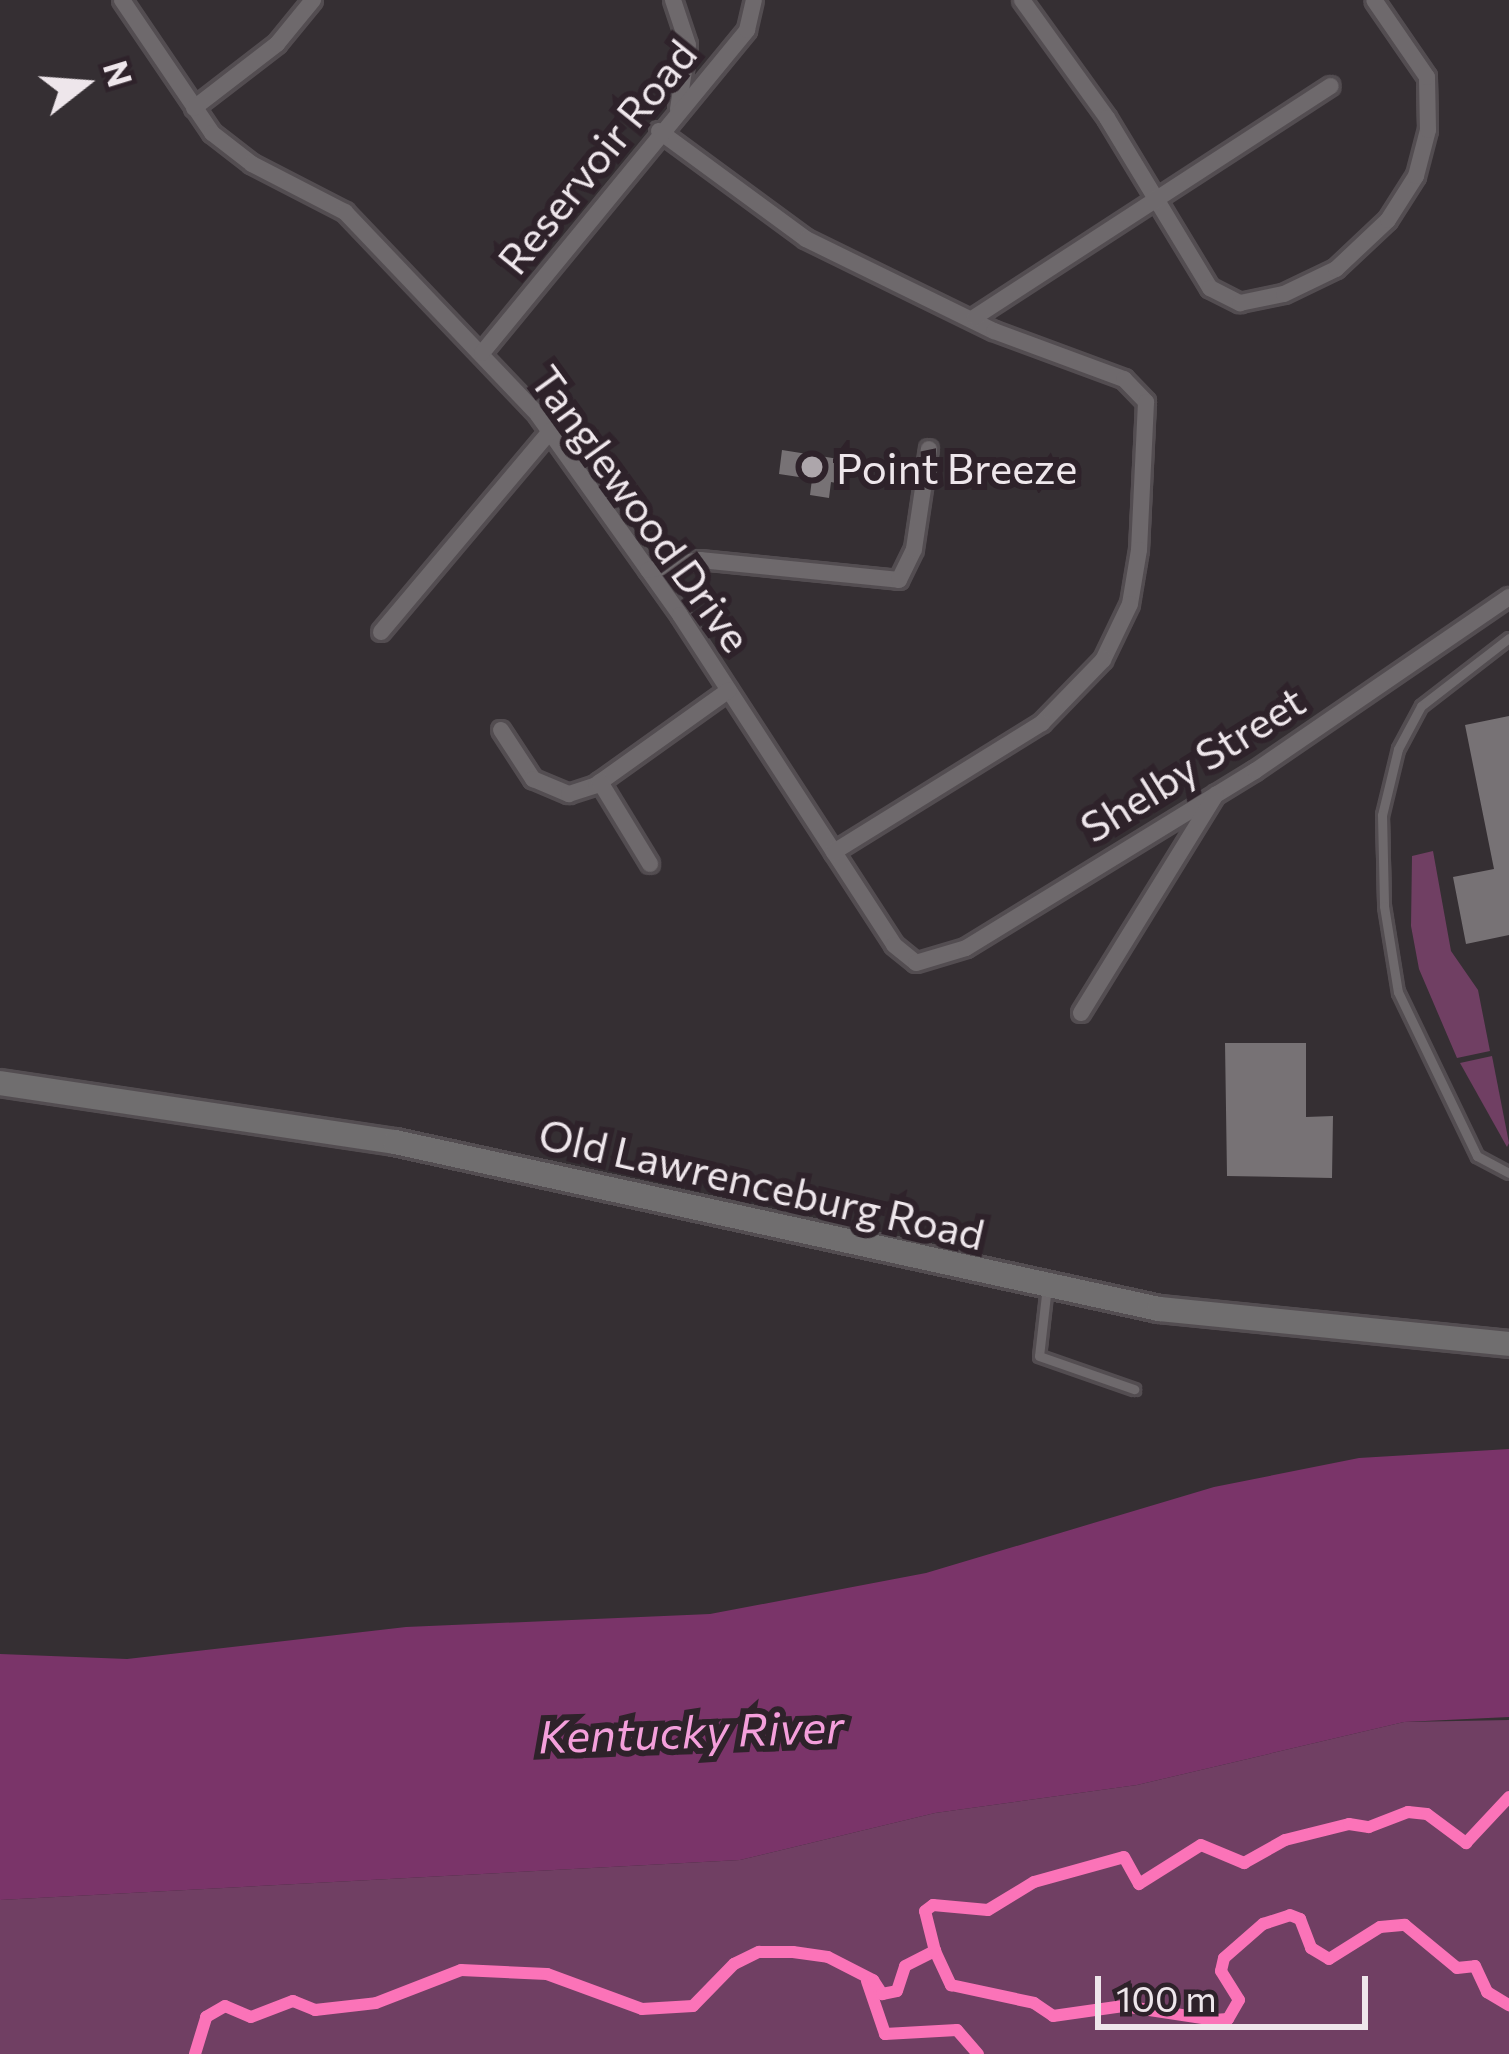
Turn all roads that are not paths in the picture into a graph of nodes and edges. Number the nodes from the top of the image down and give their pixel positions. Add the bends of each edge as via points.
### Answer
1 (122, 0) edge
2 (313, 0) edge
3 (673, 0) edge
4 (754, 0) edge
5 (1022, 0) edge
6 (1375, 0) edge
7 (1330, 86) dead end
8 (194, 108) junction
9 (677, 110) junction
10 (659, 131) junction
11 (1154, 201) junction
12 (975, 317) junction
13 (482, 353) junction
14 (550, 431) junction
15 (929, 449) dead end
16 (648, 570) junction
17 (1509, 597) edge
18 (381, 632) dead end
19 (1509, 638) edge
20 (729, 690) junction
21 (501, 730) dead end
22 (600, 782) junction
23 (1216, 793) junction
24 (834, 852) junction
25 (650, 864) dead end
26 (904, 956) joint
27 (1081, 1013) dead end
28 (0, 1083) edge
29 (1509, 1173) edge
30 (1047, 1286) junction
31 (1509, 1344) edge
32 (1134, 1389) dead end

1 - 8 street, Tanglewood Drive
2 - 8 street via 277,44
3 - 9 street via 688,45
4 - 9 street, Reservoir Road via 747,30
5 - 11 street via 1107,118
6 - 11 street via 1427,77 1428,130 1416,176 1349,259 1302,288 1254,303 1217,295
7 - 11 street
8 - 13 street, Tanglewood Drive via 230,150 345,212
9 - 10 street, Reservoir Road
10 - 12 street via 806,239
10 - 13 street, Reservoir Road
11 - 12 street
12 - 24 street via 1142,392 1148,429 1130,604 1103,660 1059,710
13 - 14 street, Tanglewood Drive
14 - 16 street, Tanglewood Drive
14 - 18 street
15 - 16 street via 914,549 899,580 700,560
16 - 20 street, Tanglewood Drive
17 - 23 street, Shelby Street
19 - 29 lane via 1421,706 1398,749 1382,815 1391,964 1415,1034 1477,1156
20 - 22 street
20 - 24 street, Tanglewood Drive
21 - 22 street via 543,787 569,794
22 - 25 street
23 - 26 street, Shelby Street via 966,948 928,964
23 - 27 street
24 - 26 street, Tanglewood Drive
28 - 30 main road, Old Lawrenceburg Road via 395,1142
30 - 31 main road, Old Lawrenceburg Road via 1159,1309
30 - 32 lane via 1039,1356

